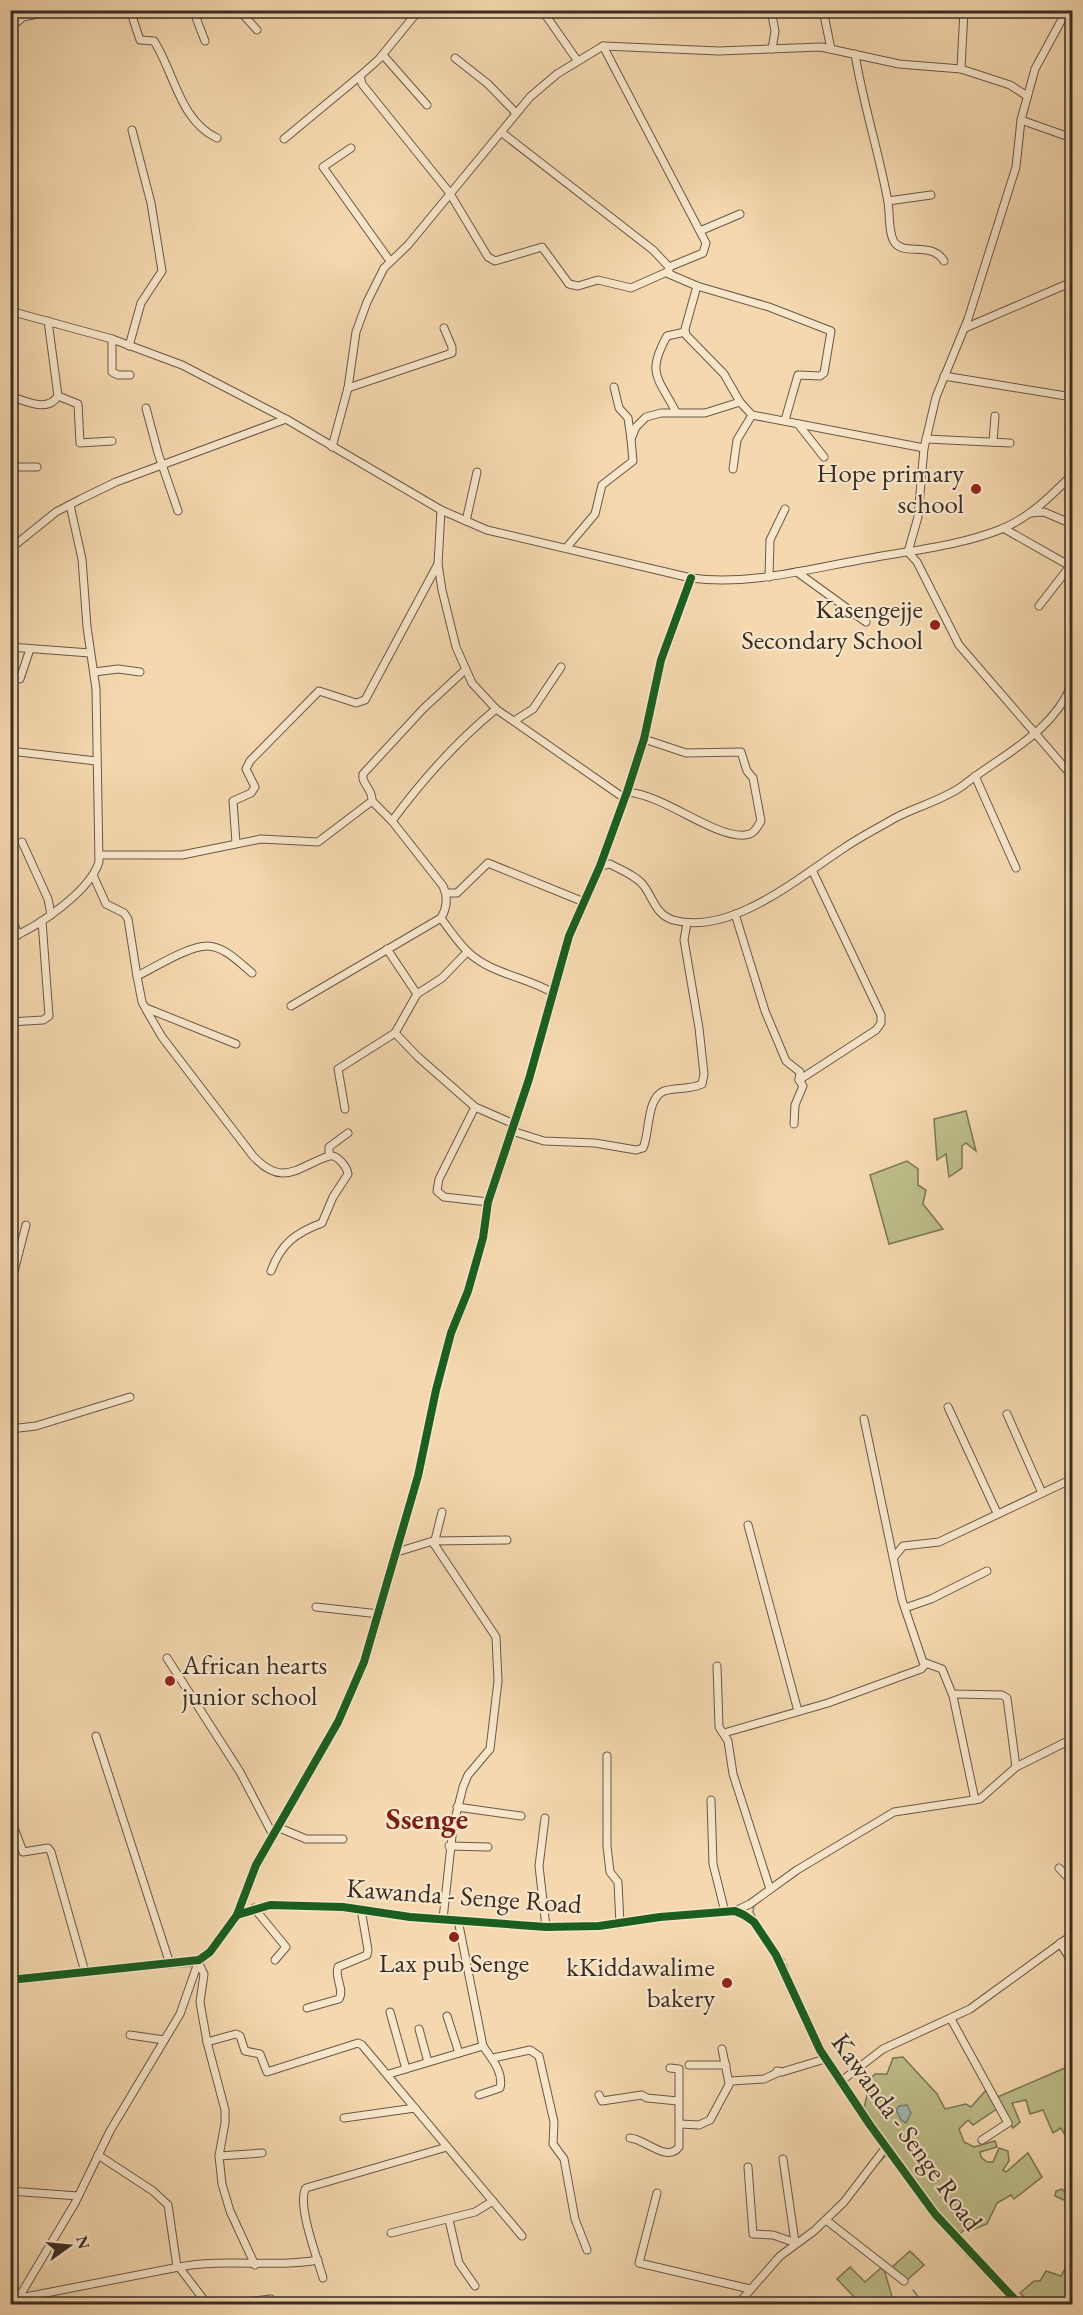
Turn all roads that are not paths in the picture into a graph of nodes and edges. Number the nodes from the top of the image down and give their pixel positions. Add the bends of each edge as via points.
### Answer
1 (57, 10) edge
2 (130, 10) edge
3 (193, 10) edge
4 (239, 10) edge
5 (419, 10) edge
6 (542, 10) edge
7 (771, 10) edge
8 (823, 10) edge
9 (964, 10) edge
10 (1067, 10) edge
11 (10, 28) edge
12 (257, 30) dead end
13 (205, 41) dead end
14 (603, 46) junction
15 (772, 49) junction
16 (831, 49) junction
17 (855, 54) junction
18 (382, 55) junction
19 (455, 58) dead end
20 (577, 60) junction
21 (961, 69) junction
22 (360, 76) junction
23 (1027, 96) junction
24 (427, 105) dead end
25 (516, 113) junction
26 (1021, 120) junction
27 (132, 130) dead end
28 (501, 132) junction
29 (217, 138) dead end
30 (1072, 138) edge
31 (284, 139) dead end
32 (351, 148) dead end
33 (449, 192) junction
34 (931, 195) dead end
35 (888, 201) junction
36 (740, 214) dead end
37 (700, 231) junction
38 (390, 261) junction
39 (944, 261) dead end
40 (668, 269) junction
41 (1072, 282) edge
42 (696, 286) junction
43 (10, 311) edge
44 (48, 321) junction
45 (444, 328) dead end
46 (965, 328) junction
47 (685, 332) junction
48 (112, 339) junction
49 (129, 346) junction
50 (130, 375) dead end
51 (944, 376) junction
52 (614, 387) dead end
53 (348, 388) junction
54 (10, 396) edge
55 (58, 396) junction
56 (1072, 397) edge
57 (740, 402) junction
58 (146, 408) dead end
59 (676, 412) junction
60 (752, 415) junction
61 (995, 416) dead end
62 (286, 418) junction
63 (785, 420) junction
64 (798, 424) junction
65 (631, 439) junction
66 (926, 439) junction
67 (112, 441) dead end
68 (993, 442) junction
69 (1010, 443) dead end
70 (332, 447) junction
71 (924, 448) junction
72 (824, 457) dead end
73 (162, 465) junction
74 (10, 467) edge
75 (37, 467) dead end
76 (733, 469) dead end
77 (477, 472) dead end
78 (1072, 475) edge
79 (70, 504) junction
80 (785, 509) dead end
81 (441, 510) junction
82 (178, 511) dead end
83 (1030, 513) junction
84 (466, 522) junction
85 (1072, 524) edge
86 (1003, 528) junction
87 (567, 548) junction
88 (10, 549) edge
89 (909, 552) junction
90 (438, 564) junction
91 (797, 572) junction
92 (769, 577) junction
93 (691, 578) junction
94 (1039, 606) dead end
95 (866, 622) dead end
96 (10, 647) edge
97 (30, 649) junction
98 (90, 653) junction
99 (561, 667) dead end
100 (465, 670) junction
101 (94, 672) junction
102 (141, 672) dead end
103 (21, 679) dead end
104 (1072, 684) edge
105 (496, 709) junction
106 (514, 721) junction
107 (1036, 734) junction
108 (644, 740) junction
109 (10, 751) edge
110 (96, 761) junction
111 (975, 776) junction
112 (1072, 776) edge
113 (625, 795) junction
114 (372, 801) junction
115 (392, 821) junction
116 (22, 842) dead end
117 (236, 843) junction
118 (99, 855) junction
119 (600, 866) junction
120 (1016, 868) dead end
121 (812, 870) junction
122 (93, 875) junction
123 (446, 893) junction
124 (584, 902) junction
125 (10, 912) edge
126 (735, 914) junction
127 (51, 915) junction
128 (441, 918) junction
129 (42, 921) junction
130 (687, 923) junction
131 (14, 937) edge
132 (387, 949) junction
133 (467, 952) junction
134 (252, 973) dead end
135 (136, 976) junction
136 (554, 993) junction
137 (417, 994) junction
138 (291, 1006) dead end
139 (146, 1008) junction
140 (10, 1022) edge
141 (395, 1033) junction
142 (236, 1044) dead end
143 (799, 1080) junction
144 (476, 1107) junction
145 (345, 1109) dead end
146 (794, 1124) dead end
147 (513, 1128) junction
148 (348, 1133) dead end
149 (329, 1156) junction
150 (488, 1202) junction
151 (26, 1225) dead end
152 (271, 1270) dead end
153 (10, 1287) edge
154 (130, 1397) dead end
155 (948, 1407) dead end
156 (1007, 1414) dead end
157 (864, 1419) dead end
158 (10, 1429) edge
159 (1072, 1479) edge
160 (1042, 1492) junction
161 (442, 1512) dead end
162 (996, 1513) junction
163 (748, 1525) dead end
164 (507, 1540) dead end
165 (433, 1541) junction
166 (397, 1552) junction
167 (895, 1556) junction
168 (987, 1571) dead end
169 (316, 1607) dead end
170 (905, 1608) junction
171 (379, 1614) junction
172 (167, 1658) dead end
173 (926, 1664) junction
174 (717, 1666) dead end
175 (952, 1694) junction
176 (798, 1711) junction
177 (724, 1733) junction
178 (96, 1736) dead end
179 (1072, 1739) edge
180 (607, 1756) dead end
181 (1016, 1767) junction
182 (711, 1800) dead end
183 (975, 1800) junction
184 (458, 1807) junction
185 (521, 1816) dead end
186 (10, 1817) edge
187 (545, 1818) dead end
188 (275, 1831) junction
189 (343, 1839) dead end
190 (449, 1846) junction
191 (488, 1847) dead end
192 (1059, 1868) dead end
193 (1072, 1882) edge
194 (770, 1889) junction
195 (750, 1904) junction
196 (254, 1908) junction
197 (361, 1909) junction
198 (735, 1911) junction
199 (725, 1912) junction
200 (237, 1915) junction
201 (443, 1919) junction
202 (458, 1920) junction
203 (751, 1920) junction
204 (620, 1924) junction
205 (546, 1927) junction
206 (1072, 1935) edge
207 (1060, 1943) junction
208 (275, 1960) dead end
209 (199, 1962) junction
210 (1072, 1962) edge
211 (170, 1964) junction
212 (85, 1972) junction
213 (10, 1980) edge
214 (307, 2008) dead end
215 (390, 2012) dead end
216 (447, 2016) dead end
217 (951, 2019) junction
218 (419, 2029) dead end
219 (130, 2035) dead end
220 (164, 2040) junction
221 (207, 2042) junction
222 (483, 2046) junction
223 (722, 2049) dead end
224 (459, 2053) junction
225 (493, 2058) junction
226 (825, 2059) junction
227 (428, 2062) junction
228 (689, 2065) dead end
229 (726, 2065) junction
230 (670, 2067) dead end
231 (406, 2069) junction
232 (389, 2074) junction
233 (840, 2082) junction
234 (729, 2083) junction
235 (479, 2095) dead end
236 (599, 2096) dead end
237 (678, 2100) junction
238 (415, 2108) junction
239 (344, 2118) dead end
240 (680, 2124) junction
241 (630, 2138) dead end
242 (982, 2140) dead end
243 (447, 2147) junction
244 (886, 2147) junction
245 (261, 2153) dead end
246 (98, 2155) junction
247 (219, 2156) junction
248 (783, 2159) dead end
249 (748, 2167) dead end
250 (10, 2191) edge
251 (657, 2193) dead end
252 (78, 2196) junction
253 (493, 2201) junction
254 (449, 2220) junction
255 (826, 2220) junction
256 (391, 2233) dead end
257 (522, 2236) dead end
258 (796, 2242) junction
259 (587, 2250) dead end
260 (318, 2260) junction
261 (255, 2265) junction
262 (178, 2267) junction
263 (323, 2278) dead end
264 (904, 2281) dead end
265 (475, 2286) dead end
266 (750, 2289) junction
267 (271, 2299) dead end
268 (14, 2301) edge
269 (207, 2304) edge
270 (227, 2304) edge
271 (738, 2304) edge
272 (1019, 2304) edge

1 - 11 street via 23,17
2 - 29 street via 140,40 154,40 188,110 199,126
3 - 13 street
4 - 12 street
5 - 18 street
6 - 20 street
7 - 15 street via 775,31
8 - 16 street
9 - 21 street
10 - 23 street via 1040,56
14 - 15 street
14 - 20 street
14 - 37 street
15 - 16 street
16 - 17 street
17 - 21 street via 913,66
17 - 35 street via 862,99
18 - 22 street
18 - 24 street
19 - 25 street
20 - 25 street via 548,81
21 - 23 street via 1010,85
22 - 31 street
22 - 33 street via 362,84
23 - 26 street
25 - 28 street
26 - 30 street
26 - 46 street via 1016,167
27 - 49 street via 151,203 162,271 142,299
28 - 33 street
28 - 40 street via 653,250
32 - 38 street via 323,167
33 - 38 street via 408,246
33 - 40 street via 491,260 542,247 574,286 598,280 631,288
34 - 35 street
35 - 39 street via 897,245 932,250
36 - 37 street
37 - 40 street via 706,250
38 - 53 street via 360,318
40 - 42 street
41 - 46 street
42 - 47 street
42 - 63 street via 769,307 831,331 824,373 798,375
43 - 44 street
44 - 48 street
44 - 55 street
45 - 53 street via 452,353
46 - 51 street
47 - 57 street via 724,374
47 - 59 street via 667,336 654,365
48 - 49 street
48 - 50 street via 112,372
49 - 62 street via 182,365
51 - 56 street
51 - 66 street
52 - 65 street via 619,408 628,418
53 - 70 street
54 - 55 street via 45,405
55 - 67 street via 78,404 80,444
57 - 59 street via 705,413
57 - 60 street
58 - 73 street
59 - 65 street via 646,417
60 - 63 street
60 - 76 street via 736,440
61 - 68 street
62 - 70 street
62 - 73 street
63 - 64 street
64 - 71 street
64 - 72 street
65 - 87 street via 633,461 602,485 595,514
66 - 68 street
66 - 71 street
68 - 69 street
70 - 81 street
71 - 89 street via 918,517
73 - 79 street
73 - 82 street
74 - 75 street
77 - 84 street
78 - 83 street
79 - 88 street
79 - 98 street via 85,577
80 - 92 street via 770,540
81 - 84 street
81 - 90 street
83 - 85 street via 1044,512
83 - 86 street
84 - 87 street
86 - 89 street
86 - 94 street via 1070,566
87 - 93 street
89 - 91 street
89 - 107 street via 959,645
90 - 100 street via 448,621
90 - 117 street via 364,700 356,703 319,691 250,761 246,769 255,787 234,801
91 - 92 street
91 - 95 street
92 - 93 street via 725,581
93 - 108 street via 661,660
96 - 97 street
97 - 98 street
97 - 103 street
98 - 101 street
99 - 106 street via 533,709
100 - 105 street via 479,693
100 - 114 street via 363,774
101 - 102 street
101 - 110 street
104 - 107 street via 1065,703
105 - 106 street
105 - 115 street via 452,748
106 - 113 street
107 - 111 street
107 - 112 street
108 - 113 street
108 - 113 street via 686,753 741,752 753,778 761,821 755,832 745,835 697,819 645,794
109 - 110 street
110 - 118 street
111 - 120 street
111 - 121 street via 948,796 897,817
113 - 119 street
114 - 115 street
114 - 117 street via 318,842 269,839
115 - 123 street
116 - 127 street via 48,899
117 - 118 street via 170,856
118 - 122 street
119 - 124 street
119 - 130 street via 610,864 639,880 658,911 669,919
121 - 126 street via 781,892
121 - 143 street via 881,1015 881,1023
122 - 127 street
122 - 135 street via 106,904 128,919
123 - 124 street via 457,893 488,863
123 - 128 street
124 - 136 street via 569,936
125 - 131 street
126 - 130 street
126 - 143 street via 765,1011 786,1061 800,1072
127 - 129 street
128 - 132 street
128 - 133 street
129 - 131 street
129 - 140 street via 49,1016 43,1020
130 - 147 street via 684,940 705,1074 702,1084 663,1091 657,1096 647,1140 643,1148 636,1150 544,1141
132 - 137 street
132 - 138 street
133 - 136 street via 496,969
133 - 137 street via 442,978
134 - 135 street via 226,952 208,946
135 - 139 street
136 - 147 street
137 - 141 street
139 - 142 street
139 - 149 street via 207,1099 264,1167 288,1172
141 - 144 street
141 - 145 street via 338,1070
143 - 146 street via 803,1086 795,1105
144 - 147 street
144 - 150 street via 439,1179 437,1191 444,1197
147 - 150 street
148 - 149 street via 329,1147
149 - 152 street via 336,1158 348,1174 322,1223 309,1227 282,1247
150 - 166 street via 483,1238 436,1390
151 - 153 street
154 - 158 street via 36,1426
155 - 162 street
156 - 160 street
157 - 167 street
159 - 160 street
160 - 162 street
161 - 165 street
162 - 167 street via 939,1542 903,1546
163 - 176 street
164 - 165 street
165 - 166 street
165 - 184 street via 489,1624 496,1641 498,1693 491,1746 468,1775
166 - 171 street
167 - 170 street
168 - 170 street
169 - 171 street
170 - 173 street
171 - 188 street via 351,1697
172 - 188 street
173 - 175 street via 942,1669
173 - 176 street
174 - 177 street via 719,1727
175 - 181 street via 1007,1698
175 - 183 street
176 - 177 street
177 - 194 street
178 - 211 street
179 - 181 street
180 - 204 street via 607,1846 610,1872 618,1882
181 - 183 street via 987,1795
182 - 199 street via 713,1864
183 - 194 street via 894,1812
184 - 185 street
184 - 190 street
186 - 212 street via 22,1852 48,1848 51,1852
187 - 205 street via 538,1866
188 - 189 street via 306,1839
188 - 200 street via 243,1894
190 - 191 street
190 - 201 street
192 - 193 street
194 - 195 street
195 - 198 street
195 - 203 street
196 - 197 street, Kawanda - Senge Road via 278,1905
196 - 200 street, Kawanda - Senge Road
196 - 208 street via 285,1945
197 - 201 street, Kawanda - Senge Road
197 - 214 street via 367,1955 338,1967 339,1999
198 - 199 street, Kawanda - Senge Road
198 - 203 street, Kawanda - Senge Road
199 - 204 street, Kawanda - Senge Road
200 - 209 street
201 - 202 street, Kawanda - Senge Road
202 - 205 street, Kawanda - Senge Road
202 - 222 street
203 - 226 street, Kawanda - Senge Road via 776,1955
204 - 205 street, Kawanda - Senge Road
206 - 207 street
207 - 210 street
207 - 217 street via 993,1994
209 - 211 street
209 - 220 street via 180,2014
209 - 221 street via 204,1970 200,2002
211 - 212 street
212 - 213 street
215 - 231 street
216 - 224 street
217 - 233 street via 883,2049
217 - 242 street via 1008,2123
218 - 227 street
219 - 220 street
220 - 246 street
221 - 232 street via 236,2034 245,2051 260,2054 267,2072 358,2043
221 - 247 street via 225,2110
222 - 224 street
222 - 225 street
223 - 229 street
224 - 227 street
225 - 235 street via 501,2085
225 - 259 street via 530,2050 539,2056 554,2122 553,2144 564,2159 575,2219
226 - 233 street, Kawanda - Senge Road
226 - 234 street via 764,2079
227 - 231 street
228 - 229 street
229 - 234 street
230 - 237 street via 679,2069
231 - 232 street
232 - 238 street
233 - 244 street, Kawanda - Senge Road
234 - 240 street via 710,2120 699,2125
236 - 237 street via 602,2101 629,2095
237 - 240 street
238 - 239 street
238 - 243 street
240 - 241 street via 679,2147 672,2153
243 - 253 street
243 - 260 street via 306,2188 305,2213
244 - 255 street
244 - 272 street, Kawanda - Senge Road via 942,2223
245 - 247 street
246 - 252 street
246 - 262 street via 168,2205
247 - 261 street via 230,2211
248 - 258 street
249 - 258 street via 753,2234
250 - 252 street
251 - 266 street via 639,2263
252 - 268 street via 32,2279
253 - 254 street
253 - 257 street
254 - 256 street
254 - 265 street via 459,2262
255 - 258 street
255 - 264 street
258 - 266 street
260 - 261 street
260 - 263 street
261 - 262 street via 207,2262
262 - 268 street
262 - 269 street
266 - 271 street
267 - 270 street

